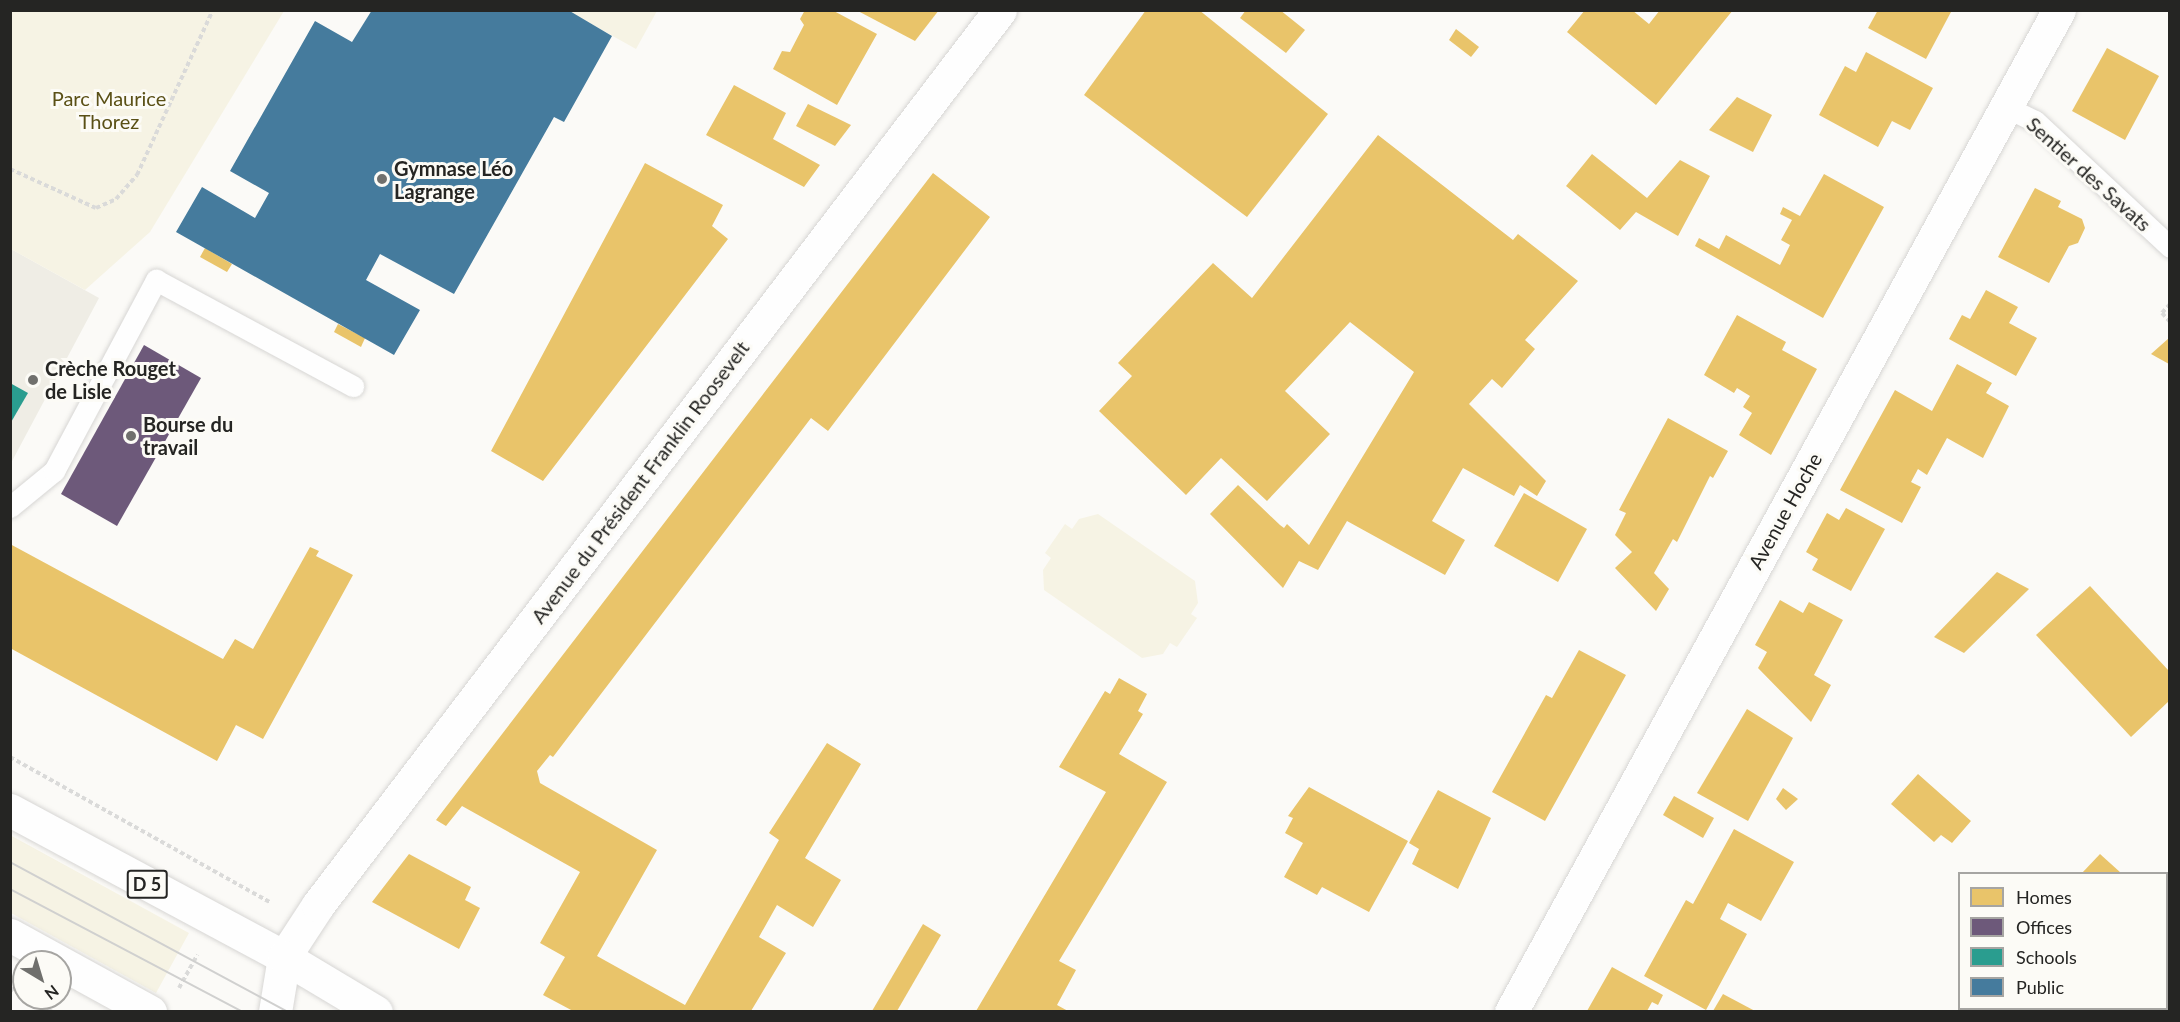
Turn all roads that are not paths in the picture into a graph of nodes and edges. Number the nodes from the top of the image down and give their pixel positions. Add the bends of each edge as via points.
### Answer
1 (1000, 10) edge
2 (2059, 10) edge
3 (2006, 107) junction
4 (2169, 247) edge
5 (353, 386) dead end
6 (10, 507) edge
7 (10, 810) edge
8 (10, 935) edge
9 (284, 957) junction
10 (163, 1003) edge
11 (275, 1011) edge
12 (376, 1011) edge
13 (1511, 1011) edge

1 - 9 street, Avenue du Président Franklin Roosevelt via 325,896
2 - 3 street, Avenue Hoche
3 - 4 lane, Sentier des Savats via 2033,119
3 - 13 street, Avenue Hoche
5 - 6 lane via 156,280 54,471
7 - 9 street, D 5
8 - 10 street
9 - 11 street
9 - 12 street, D 5

